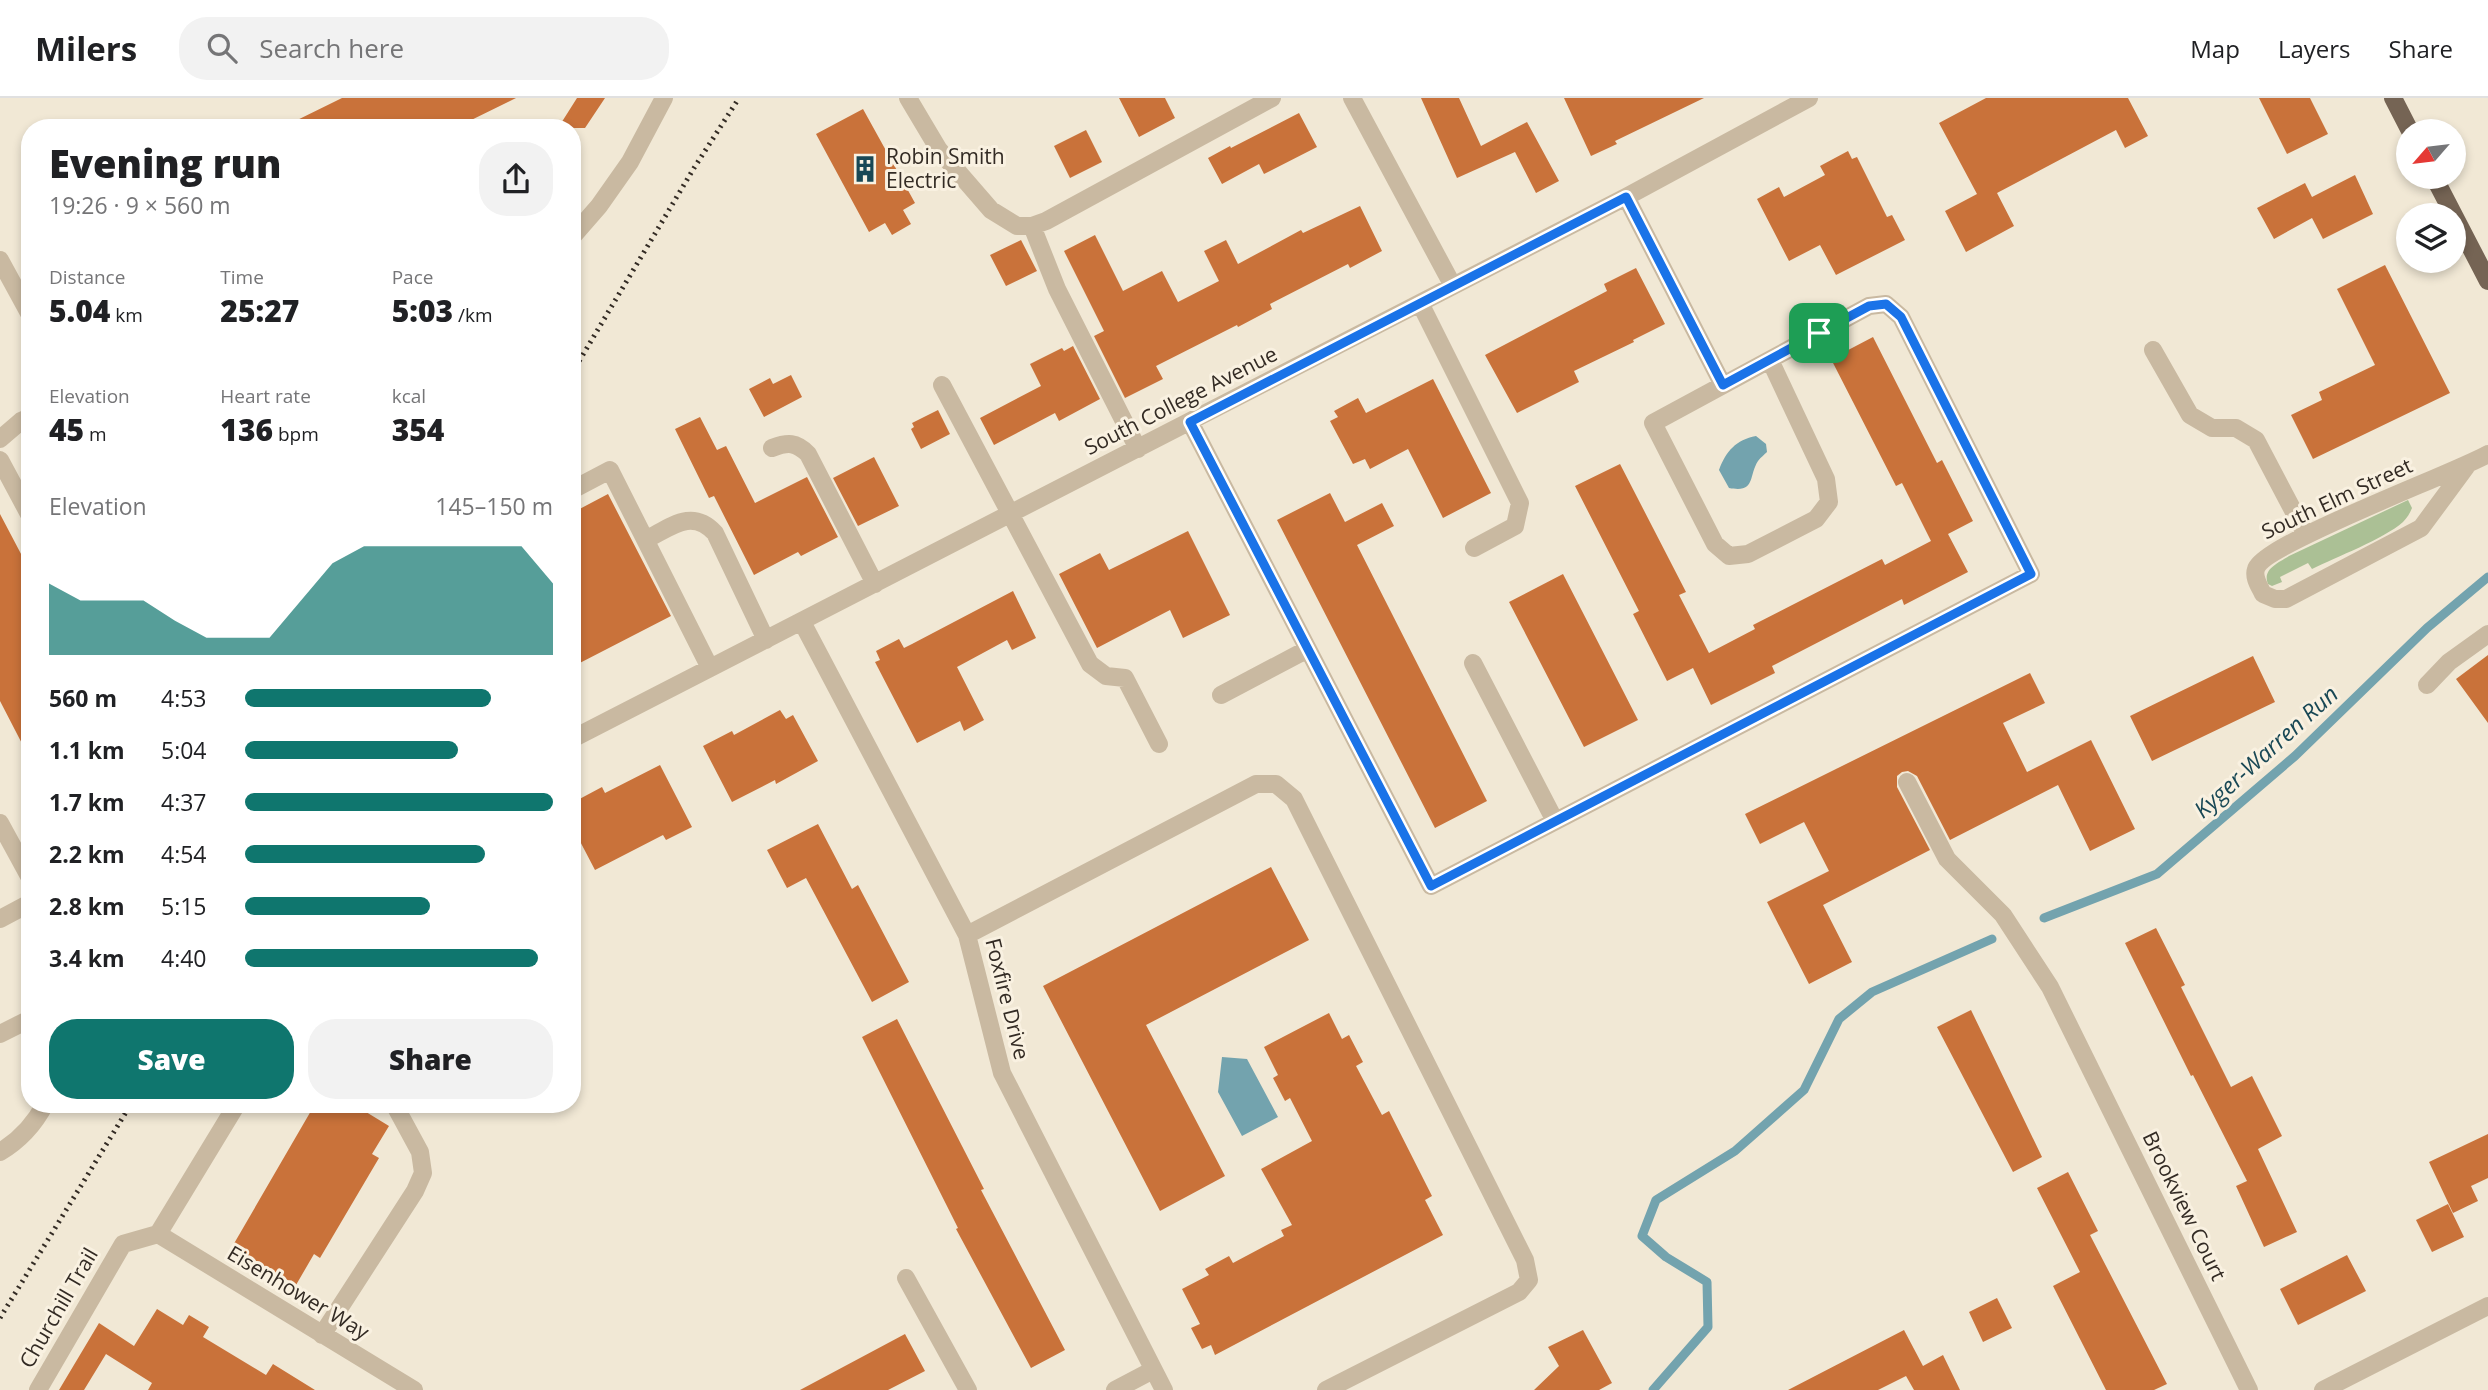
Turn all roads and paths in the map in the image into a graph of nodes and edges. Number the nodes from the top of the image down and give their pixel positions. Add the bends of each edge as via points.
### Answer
1 (664, 98) edge
2 (908, 98) edge
3 (1272, 98) edge
4 (1352, 98) edge
5 (1809, 98) edge
6 (2393, 98) edge
7 (2404, 119) edge
8 (2440, 189) edge
9 (1626, 197) junction
10 (1032, 226) junction
11 (581, 227) edge
12 (0, 260) edge
13 (2488, 281) edge
14 (1453, 286) junction
15 (21, 298) edge
16 (1420, 303) junction
17 (2153, 350) dead end
18 (1770, 360) junction
19 (942, 385) dead end
20 (1723, 385) junction
21 (21, 421) edge
22 (1190, 422) junction
23 (0, 439) edge
24 (772, 448) dead end
25 (1138, 449) junction
26 (2488, 454) edge
27 (0, 460) edge
28 (2466, 467) junction
29 (581, 486) edge
30 (21, 499) edge
31 (1010, 514) junction
32 (2306, 535) junction
33 (647, 539) junction
34 (1474, 548) dead end
35 (875, 584) junction
36 (802, 622) junction
37 (2488, 634) edge
38 (766, 640) junction
39 (1308, 649) junction
40 (1473, 663) dead end
41 (710, 668) junction
42 (2427, 685) dead end
43 (1221, 695) dead end
44 (581, 734) edge
45 (1159, 744) dead end
46 (1907, 782) dead end
47 (1555, 821) junction
48 (0, 823) edge
49 (21, 862) edge
50 (21, 908) edge
51 (0, 919) edge
52 (967, 935) junction
53 (21, 1027) edge
54 (0, 1034) edge
55 (40, 1113) edge
56 (232, 1113) edge
57 (399, 1113) edge
58 (0, 1152) edge
59 (158, 1234) junction
60 (906, 1278) dead end
61 (2488, 1306) edge
62 (322, 1335) junction
63 (1153, 1370) junction
64 (38, 1390) edge
65 (414, 1390) edge
66 (968, 1390) edge
67 (1115, 1390) edge
68 (1164, 1390) edge
69 (1326, 1390) edge
70 (2249, 1390) edge
71 (2323, 1390) edge

1 - 11 street via 630,162
2 - 10 street via 939,150 991,210 1017,226
3 - 10 street
4 - 14 street
5 - 9 street, South College Avenue
6 - 7 main road
8 - 13 main road
9 - 14 street, South College Avenue
9 - 20 street
10 - 25 street via 1057,289
12 - 15 street
14 - 16 street, South College Avenue
16 - 22 street, South College Avenue
16 - 34 street via 1520,503 1516,526
17 - 32 street via 2190,415 2212,428 2236,428 2256,440
18 - 20 street
18 - 20 street via 1826,480 1829,502 1816,519 1748,555 1729,556 1715,544 1653,423
18 - 47 street via 1869,306 1886,304 1901,317 2031,574
19 - 31 street
21 - 23 street
22 - 25 street, South College Avenue
22 - 39 street
24 - 35 street via 799,445 808,454
25 - 31 street, South College Avenue
26 - 28 street, South Elm Street
27 - 30 street
28 - 32 street, South Elm Street
28 - 32 street, South Elm Street via 2421,528 2286,599 2263,594 2256,568
29 - 33 street via 610,470
31 - 35 street, South College Avenue
31 - 45 street via 1090,664 1106,676 1125,678
33 - 38 street via 687,520 707,524
33 - 41 street
35 - 36 street, South College Avenue
36 - 38 street, South College Avenue
36 - 52 street, Foxfire Drive
37 - 42 street via 2449,662
38 - 41 street, South College Avenue
39 - 43 street
39 - 47 street via 1431,886
40 - 47 street
41 - 44 street, South College Avenue
46 - 70 street, Brookview Court via 1947,859 2003,915 2050,987
48 - 49 street
50 - 51 street
52 - 63 street, Foxfire Drive via 1002,1073
52 - 69 street via 1256,784 1276,784 1294,799 1525,1261 1529,1279 1519,1292
53 - 54 street
55 - 58 street via 15,1144
56 - 59 street
57 - 62 street via 420,1152 423,1173
59 - 62 street, Eisenhower Way
59 - 64 street, Churchill Trail via 123,1244
60 - 66 street
61 - 71 street
62 - 65 street, Eisenhower Way
63 - 67 street
63 - 68 street, Foxfire Drive

